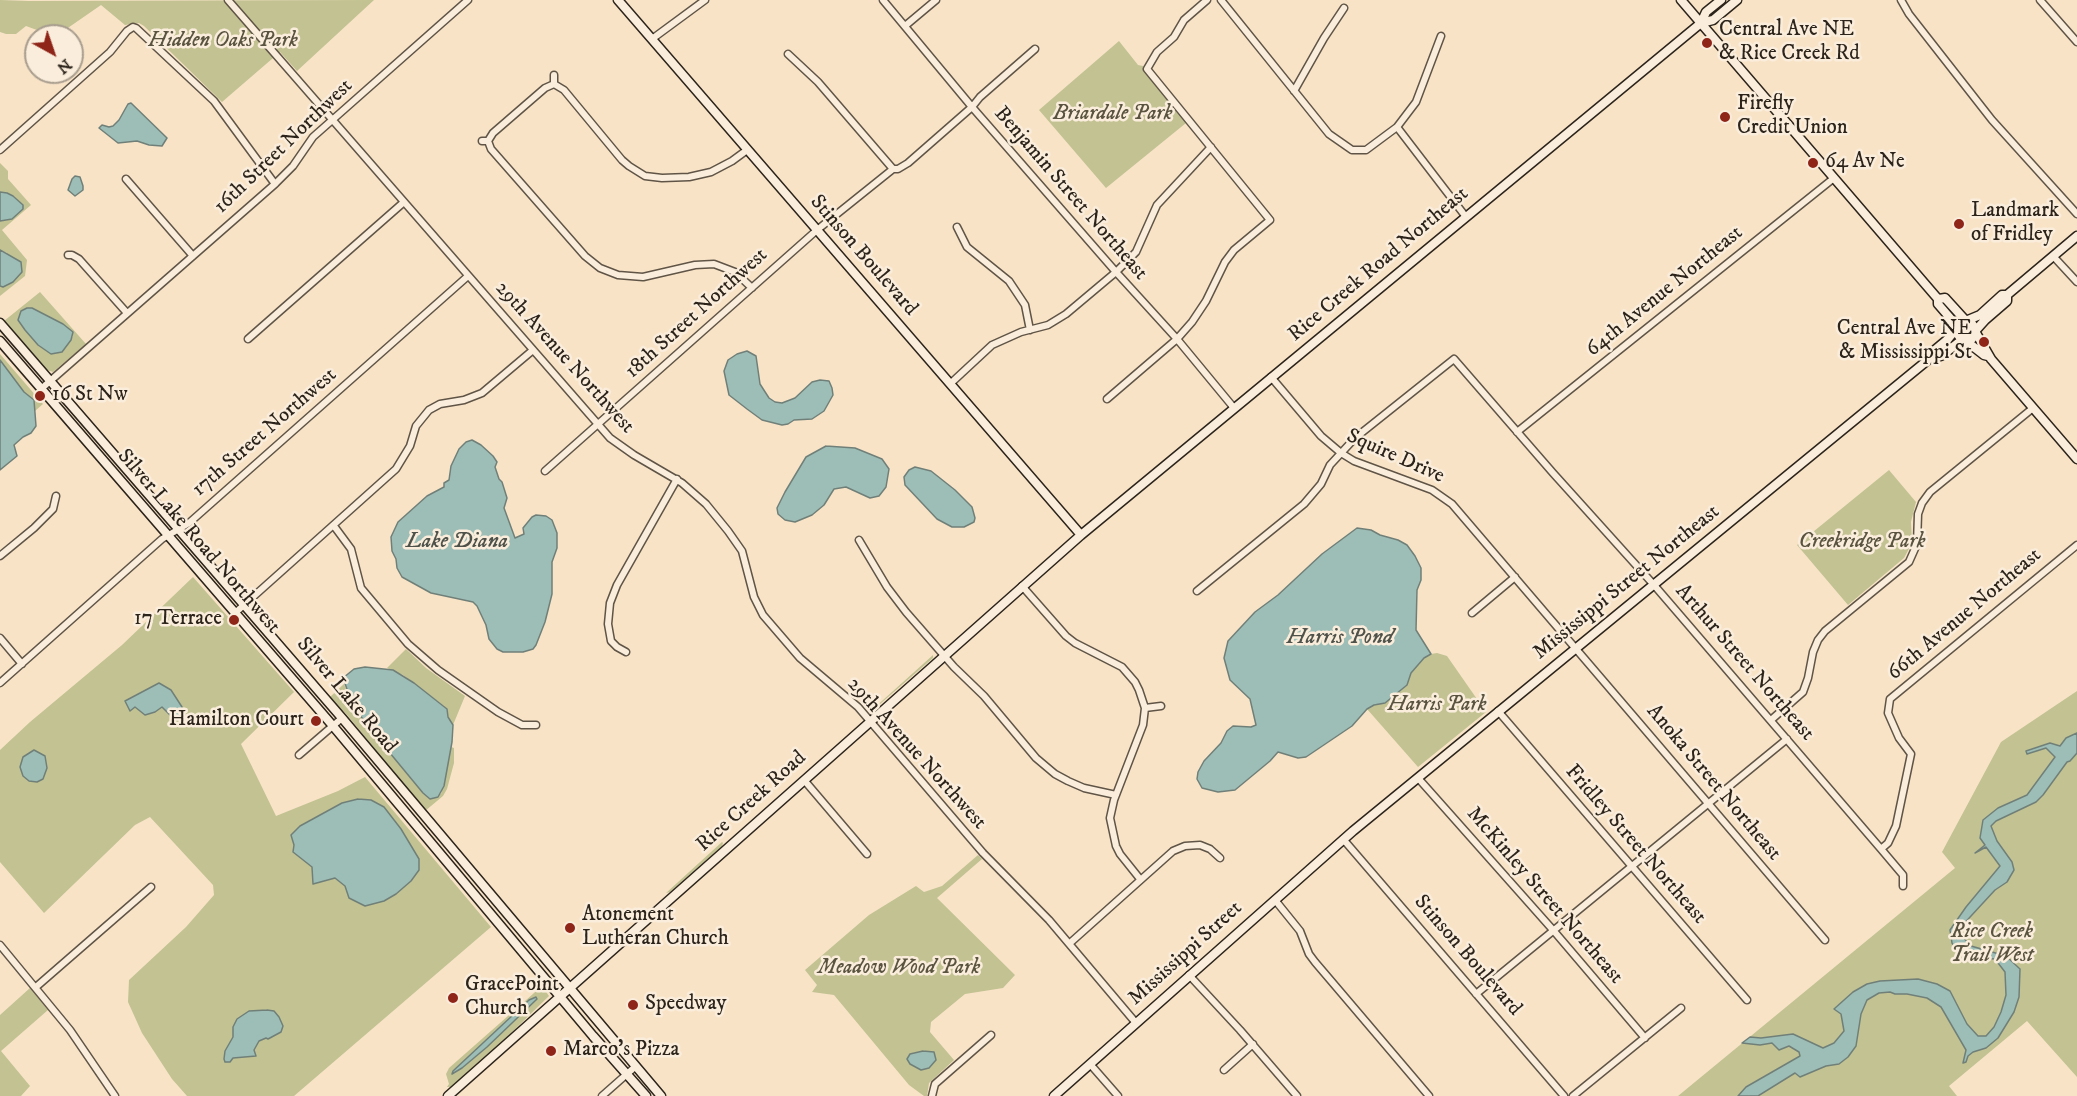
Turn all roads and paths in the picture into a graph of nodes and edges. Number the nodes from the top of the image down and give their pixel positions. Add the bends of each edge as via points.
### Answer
1 (228, 0) edge
2 (468, 0) edge
3 (618, 0) edge
4 (705, 0) edge
5 (883, 0) edge
6 (936, 0) edge
7 (1207, 0) edge
8 (1221, 0) edge
9 (1681, 0) edge
10 (1721, 0) edge
11 (1737, 0) edge
12 (1901, 0) edge
13 (2040, 0) edge
14 (1344, 8) dead end
15 (1701, 23) junction
16 (905, 26) junction
17 (1441, 36) dead end
18 (652, 39) junction
19 (2077, 42) edge
20 (1035, 49) dead end
21 (788, 54) dead end
22 (554, 75) dead end
23 (554, 84) junction
24 (1294, 91) junction
25 (972, 107) junction
26 (332, 120) junction
27 (1397, 127) junction
28 (1211, 147) junction
29 (0, 150) edge
30 (747, 150) junction
31 (893, 169) junction
32 (1834, 178) junction
33 (126, 179) dead end
34 (275, 184) junction
35 (404, 202) junction
36 (2077, 214) edge
37 (1466, 217) junction
38 (957, 227) dead end
39 (817, 230) junction
40 (2077, 236) edge
41 (68, 255) dead end
42 (193, 256) junction
43 (2054, 256) junction
44 (1116, 272) junction
45 (468, 276) junction
46 (2077, 282) edge
47 (752, 288) junction
48 (2007, 295) junction
49 (1939, 299) junction
50 (127, 313) junction
51 (1966, 320) junction
52 (0, 323) edge
53 (1956, 328) junction
54 (1030, 330) junction
55 (1976, 332) junction
56 (248, 339) dead end
57 (1178, 339) junction
58 (1964, 340) junction
59 (0, 341) edge
60 (533, 350) junction
61 (1934, 355) junction
62 (1988, 356) junction
63 (1271, 377) junction
64 (50, 381) junction
65 (950, 384) junction
66 (41, 389) junction
67 (1107, 399) dead end
68 (1234, 408) junction
69 (2033, 408) junction
70 (597, 424) junction
71 (1517, 432) junction
72 (1341, 453) junction
73 (2077, 459) edge
74 (545, 471) dead end
75 (677, 479) junction
76 (56, 496) dead end
77 (334, 526) junction
78 (178, 529) junction
79 (168, 535) junction
80 (1081, 535) junction
81 (859, 540) dead end
82 (2077, 545) edge
83 (0, 556) edge
84 (1515, 577) junction
85 (1654, 585) junction
86 (1022, 586) junction
87 (1197, 591) dead end
88 (244, 605) junction
89 (236, 613) junction
90 (1472, 613) dead end
91 (0, 638) edge
92 (1576, 648) junction
93 (626, 652) dead end
94 (944, 656) junction
95 (22, 664) junction
96 (0, 683) edge
97 (1161, 706) dead end
98 (1145, 708) junction
99 (1498, 711) junction
100 (342, 718) junction
101 (1771, 720) junction
102 (870, 721) junction
103 (536, 725) dead end
104 (333, 726) junction
105 (1787, 739) junction
106 (299, 755) dead end
107 (1418, 778) junction
108 (804, 780) junction
109 (1116, 795) junction
110 (1709, 803) junction
111 (1343, 839) junction
112 (1881, 849) junction
113 (867, 854) dead end
114 (1220, 858) dead end
115 (1632, 867) junction
116 (1140, 879) junction
117 (1903, 886) dead end
118 (151, 887) dead end
119 (1275, 900) junction
120 (1553, 930) junction
121 (1825, 939) dead end
122 (1070, 943) junction
123 (1, 949) edge
124 (1190, 975) junction
125 (36, 987) junction
126 (569, 988) junction
127 (1476, 994) junction
128 (560, 996) junction
129 (1747, 1000) dead end
130 (1681, 1008) dead end
131 (1136, 1023) junction
132 (991, 1035) dead end
133 (1644, 1038) junction
134 (1253, 1044) junction
135 (1090, 1064) junction
136 (636, 1066) junction
137 (1224, 1070) dead end
138 (627, 1074) junction
139 (932, 1094) edge
140 (115, 1096) edge
141 (448, 1096) edge
142 (602, 1096) edge
143 (646, 1096) edge
144 (661, 1096) edge
145 (1054, 1096) edge
146 (1118, 1096) edge
147 (1297, 1096) edge
148 (1429, 1096) edge
149 (1564, 1096) edge
150 (1573, 1096) edge

1 - 26 street, 29th Avenue Northwest
2 - 26 street, 16th Street Northwest
3 - 18 street, Stinson Boulevard
4 - 18 street
5 - 16 street, Benjamin Street Northeast
6 - 16 street
7 - 28 street via 1184,20 1147,69
8 - 24 street
9 - 15 street
10 - 15 street, Rice Creek Road Northeast via 1706,12
11 - 15 street, Rice Creek Road Northeast via 1713,20
12 - 36 street via 1992,120
13 - 19 street
14 - 24 street
15 - 32 street
15 - 37 street, Rice Creek Road Northeast
16 - 25 street, Benjamin Street Northeast
17 - 27 street via 1416,102
18 - 30 street, Stinson Boulevard
20 - 25 street, 18th Street Northwest
21 - 31 street via 818,82
22 - 23 street
23 - 30 street via 564,90 629,166 645,176 689,177 711,172
23 - 47 street via 485,141 585,256 618,275 643,277 714,264 735,272
24 - 27 street via 1329,134 1352,150 1366,150
25 - 31 street, 18th Street Northwest via 908,163
25 - 44 street, Benjamin Street Northeast
26 - 34 street, 16th Street Northwest
26 - 35 street, 29th Avenue Northwest
27 - 37 street
28 - 44 street via 1157,205 1136,252
28 - 57 street via 1270,220 1224,262 1206,301
29 - 34 street via 110,52 132,27 140,29 214,101
30 - 39 street, Stinson Boulevard
31 - 39 street, 18th Street Northwest
32 - 49 street
32 - 71 street, 64th Avenue Northeast
33 - 42 street
34 - 42 street, 16th Street Northwest
35 - 45 street, 29th Avenue Northwest
35 - 56 street
37 - 63 street, Rice Creek Road Northeast
38 - 54 street via 967,248 1009,281 1025,305
39 - 47 street, 18th Street Northwest
39 - 65 street, Stinson Boulevard
40 - 43 street
41 - 50 street via 79,259
42 - 50 street, 16th Street Northwest
43 - 46 street
43 - 48 street
44 - 54 street via 1066,314
44 - 57 street, Benjamin Street Northeast
45 - 60 street, 29th Avenue Northwest
45 - 78 street, 17th Street Northwest
47 - 70 street, 18th Street Northwest
48 - 51 street via 1980,315
48 - 55 street via 2007,301
49 - 51 street via 1945,298
49 - 53 street via 1938,304
50 - 64 street, 16th Street Northwest
51 - 53 street
51 - 55 street via 1974,324
52 - 64 street, Silver Lake Road
53 - 58 street via 1957,336
53 - 61 street, Mississippi Street Northeast
54 - 65 street via 992,345
55 - 58 street via 1972,339
55 - 62 street
57 - 67 street
57 - 68 street, Benjamin Street Northeast
58 - 61 street, Mississippi Street Northeast via 1941,356
58 - 62 street
59 - 66 street, Silver Lake Road Northwest
60 - 70 street, 29th Avenue Northwest
60 - 77 street via 482,393 429,410 416,426 396,469
61 - 85 street, Mississippi Street Northeast
62 - 69 street
63 - 68 street, Rice Creek Road Northeast
63 - 72 street, Squire Drive via 1321,436
64 - 66 street, 16th Street Northwest
64 - 78 street, Silver Lake Road
65 - 80 street, Stinson Boulevard
66 - 79 street, Silver Lake Road Northwest
68 - 80 street, Rice Creek Road Northeast
69 - 73 street
69 - 101 street via 1930,492 1918,514 1917,544 1909,562 1825,631 1813,651 1803,692
70 - 74 street, 18th Street Northwest
70 - 75 street, 29th Avenue Northwest via 621,447
71 - 72 street, Arthur Street Northeast via 1454,359
71 - 85 street, Arthur Street Northeast
72 - 84 street, Squire Drive via 1440,494
72 - 87 street via 1304,504
75 - 93 street via 610,603 611,640
75 - 102 street, 29th Avenue Northwest via 706,504 736,542 763,615 800,658
76 - 83 street via 53,509
77 - 88 street
77 - 103 street via 351,549 361,588 408,644 498,712 522,725
78 - 79 street, 17th Street Northwest
78 - 88 street, Silver Lake Road
79 - 89 street, Silver Lake Road Northwest
79 - 95 street, 17th Street Northwest
80 - 86 street, Rice Creek Road
81 - 94 street via 887,587
82 - 112 street, 66th Avenue Northeast via 1890,699 1888,713 1911,754 1896,826
84 - 90 street
84 - 92 street, Squire Drive
85 - 92 street, Mississippi Street Northeast
85 - 101 street, Arthur Street Northeast
86 - 94 street, Rice Creek Road
86 - 98 street via 1066,636 1122,667 1135,682
88 - 89 street
88 - 100 street, Silver Lake Road
89 - 104 street, Silver Lake Road Northwest
91 - 95 street
92 - 99 street, Mississippi Street Northeast
92 - 110 street, Anoka Street Northeast
94 - 102 street, Rice Creek Road
94 - 109 street via 1045,766 1084,788
95 - 96 street, 17th Street Northwest
97 - 98 street
98 - 109 street via 1140,734
99 - 107 street, Mississippi Street Northeast
99 - 115 street, Fridley Street Northeast
100 - 104 street
100 - 126 street, Silver Lake Road
101 - 105 street, Arthur Street Northeast
102 - 108 street, Rice Creek Road
102 - 122 street, 29th Avenue Northwest via 983,854
104 - 106 street
104 - 128 street, Silver Lake Road Northwest
105 - 110 street
105 - 112 street, Arthur Street Northeast
107 - 111 street, Mississippi Street Northeast
107 - 120 street, McKinley Street Northeast
108 - 113 street
108 - 126 street, Rice Creek Road
109 - 116 street via 1110,818 1113,836 1120,854
110 - 115 street
110 - 121 street, Anoka Street Northeast
111 - 119 street, Mississippi Street
111 - 127 street, Stinson Boulevard
112 - 117 street, Arthur Street Northeast via 1903,875
114 - 116 street via 1206,847 1185,846 1167,855
115 - 120 street
115 - 129 street, Fridley Street Northeast
116 - 122 street
118 - 125 street
119 - 124 street, Mississippi Street
119 - 148 street via 1300,931 1315,962
120 - 127 street
120 - 133 street, McKinley Street Northeast
122 - 131 street, 29th Avenue Northwest
123 - 125 street
124 - 131 street, Mississippi Street
124 - 134 street
125 - 140 street
126 - 128 street, Rice Creek Road
126 - 136 street, Silver Lake Road
127 - 149 street, Stinson Boulevard
128 - 138 street, Silver Lake Road Northwest
128 - 141 street, Rice Creek Road
130 - 133 street
131 - 135 street, Mississippi Street
132 - 139 street via 934,1084
133 - 150 street
134 - 137 street
134 - 147 street
135 - 145 street, Mississippi Street
135 - 146 street
136 - 138 street
136 - 144 street, Silver Lake Road
138 - 142 street
138 - 143 street, Silver Lake Road Northwest

